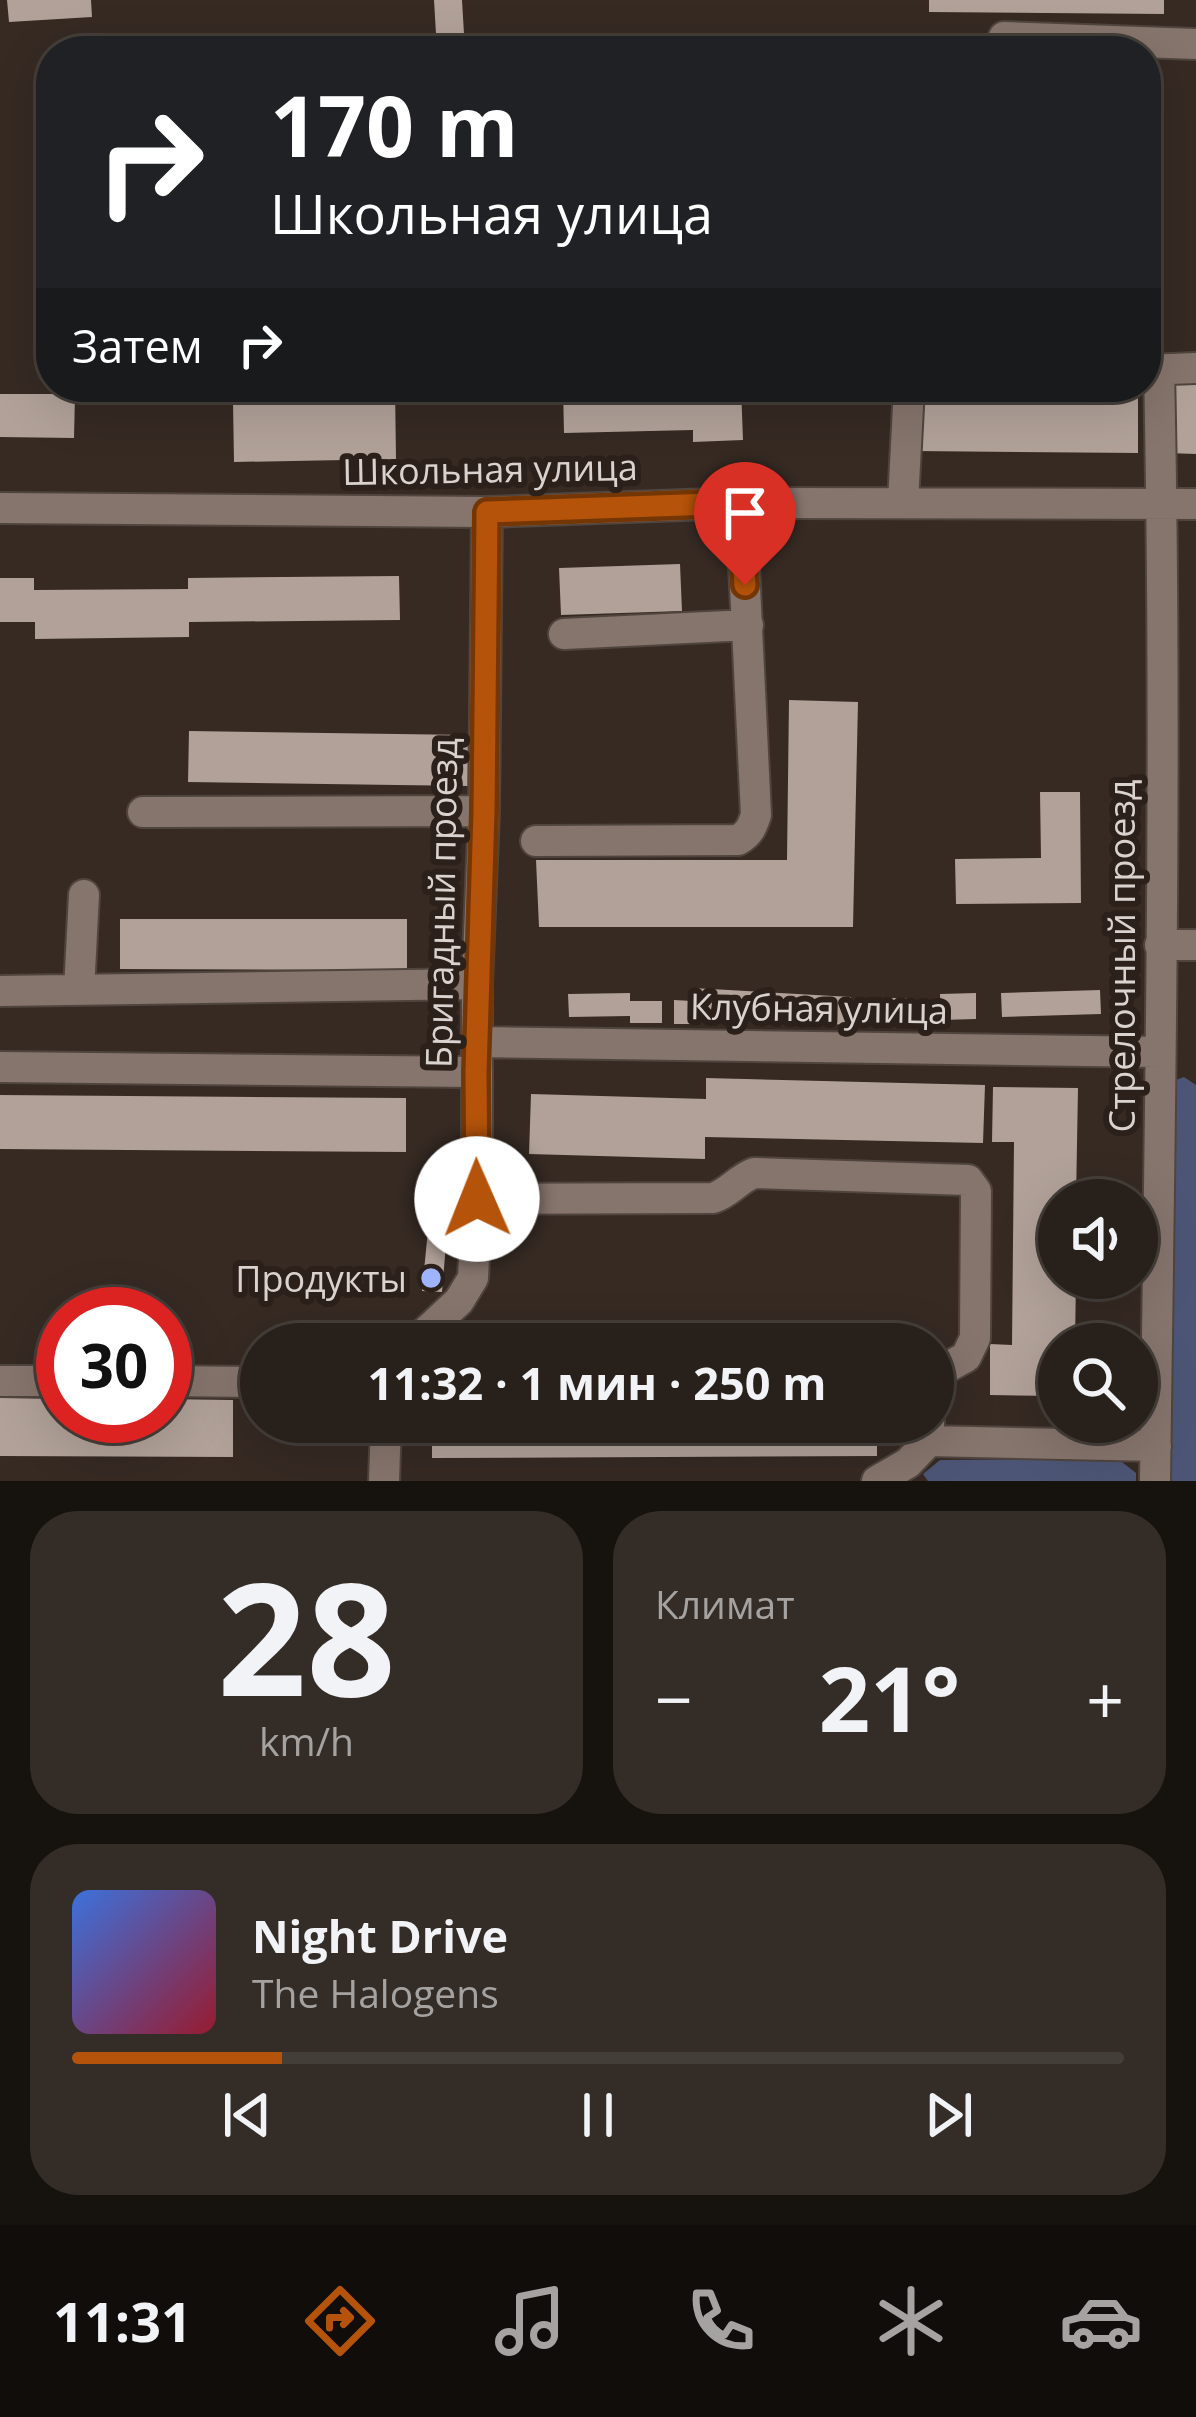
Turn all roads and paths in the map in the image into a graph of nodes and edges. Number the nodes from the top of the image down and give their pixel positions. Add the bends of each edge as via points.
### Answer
1 (1161, 43) edge
2 (1196, 44) edge
3 (1196, 368) edge
4 (1161, 370) edge
5 (908, 402) edge
6 (1154, 402) edge
7 (740, 503) junction
8 (903, 503) junction
9 (1162, 504) junction
10 (1196, 504) edge
11 (0, 508) edge
12 (487, 512) junction
13 (748, 625) junction
14 (565, 634) dead end
15 (484, 811) junction
16 (143, 812) dead end
17 (536, 841) dead end
18 (84, 895) dead end
19 (1160, 945) junction
20 (1196, 945) edge
21 (477, 984) junction
22 (79, 990) junction
23 (0, 992) edge
24 (1160, 1052) junction
25 (476, 1058) junction
26 (0, 1067) edge
27 (477, 1199) junction
28 (435, 1323) edge
29 (954, 1364) edge
30 (0, 1381) edge
31 (36, 1381) edge
32 (192, 1381) edge
33 (240, 1382) edge
34 (954, 1433) edge
35 (385, 1443) edge
36 (921, 1443) edge
37 (1156, 1446) junction
38 (384, 1481) edge
39 (877, 1481) edge
40 (1155, 1481) edge

1 - 2 street
3 - 4 street
5 - 8 street
6 - 9 street, Стрелочный проезд
7 - 8 street, Школьная улица
7 - 12 street, Школьная улица
7 - 13 street
8 - 9 street, Школьная улица
9 - 10 street, Школьная улица
9 - 19 street, Стрелочный проезд
11 - 12 street, Школьная улица
12 - 15 street, Бригадный проезд
13 - 14 street
13 - 17 street via 756,815 746,836
15 - 16 street
15 - 21 street, Бригадный проезд
18 - 22 street
19 - 20 street
19 - 24 street, Стрелочный проезд
21 - 22 street
21 - 25 street, Бригадный проезд
22 - 23 street
24 - 25 street, Клубная улица
24 - 37 street, Стрелочный проезд
25 - 26 street, Клубная улица
25 - 27 street, Бригадный проезд
27 - 28 street, Бригадный проезд via 473,1278
27 - 29 street via 713,1198 754,1173 968,1180 976,1191 975,1338
30 - 31 street
32 - 33 street
34 - 37 street
35 - 38 street
36 - 39 street via 908,1463
37 - 40 street, Стрелочный проезд

